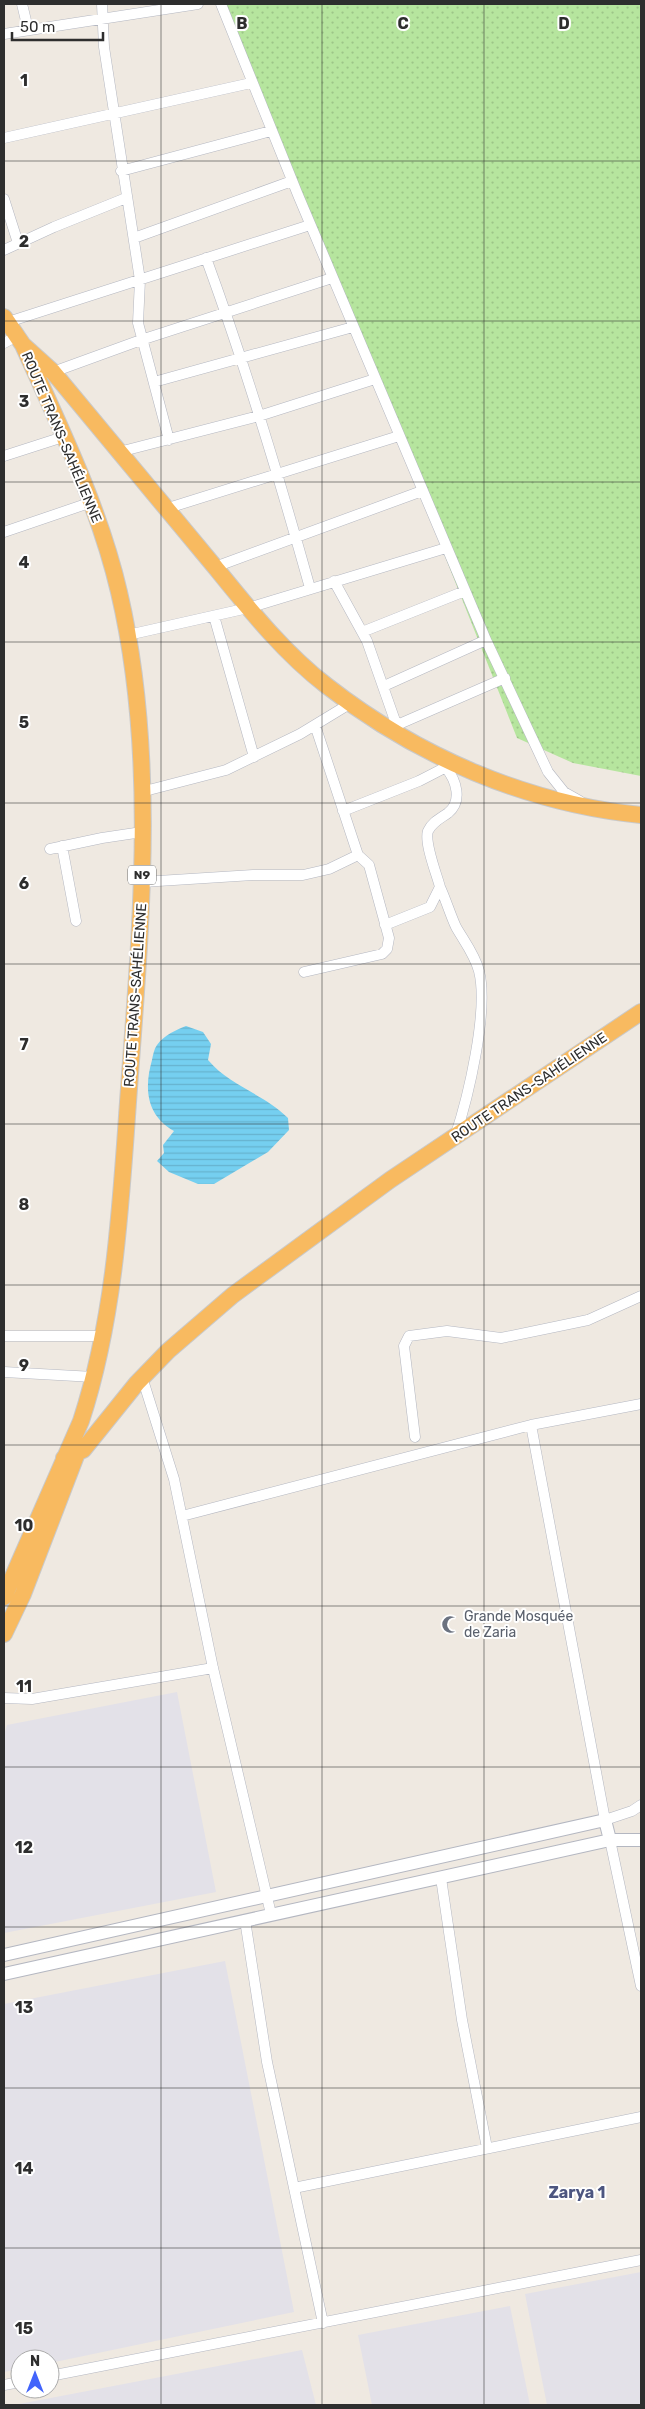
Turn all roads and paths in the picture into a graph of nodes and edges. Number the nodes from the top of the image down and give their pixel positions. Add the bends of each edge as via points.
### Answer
1 (22, 4) edge
2 (102, 4) edge
3 (198, 4) edge
4 (221, 4) edge
5 (152, 7) edge
6 (102, 18) junction
7 (28, 29) junction
8 (4, 34) edge
9 (252, 83) junction
10 (114, 112) junction
11 (271, 131) junction
12 (4, 138) edge
13 (121, 171) junction
14 (292, 181) junction
15 (126, 198) junction
16 (4, 199) edge
17 (310, 226) junction
18 (134, 238) junction
19 (18, 243) junction
20 (4, 250) edge
21 (206, 258) junction
22 (332, 278) junction
23 (140, 280) junction
24 (226, 312) junction
25 (353, 327) junction
26 (11, 333) edge
27 (142, 340) junction
28 (241, 357) junction
29 (53, 372) junction
30 (375, 379) junction
31 (154, 382) junction
32 (259, 416) junction
33 (399, 436) junction
34 (63, 437) junction
35 (169, 440) junction
36 (119, 452) junction
37 (4, 456) edge
38 (277, 472) junction
39 (422, 492) junction
40 (92, 502) junction
41 (165, 509) junction
42 (4, 532) edge
43 (296, 537) junction
44 (446, 548) junction
45 (215, 567) junction
46 (334, 581) junction
47 (310, 588) junction
48 (465, 591) junction
49 (248, 608) junction
50 (214, 616) junction
51 (362, 632) junction
52 (128, 635) junction
53 (486, 640) junction
54 (505, 678) junction
55 (384, 686) junction
56 (351, 703) junction
57 (315, 724) junction
58 (398, 730) junction
59 (254, 756) junction
60 (450, 765) junction
61 (142, 792) junction
62 (592, 809) junction
63 (343, 811) junction
64 (641, 815) edge
65 (142, 832) junction
66 (62, 846) junction
67 (50, 849) dead end
68 (358, 855) junction
69 (142, 882) junction
70 (440, 888) junction
71 (76, 921) dead end
72 (385, 925) junction
73 (304, 972) dead end
74 (641, 1012) edge
75 (454, 1138) junction
76 (641, 1296) edge
77 (4, 1336) edge
78 (103, 1336) junction
79 (4, 1372) edge
80 (94, 1377) junction
81 (142, 1377) junction
82 (641, 1404) edge
83 (531, 1425) junction
84 (415, 1437) dead end
85 (71, 1456) junction
86 (182, 1516) junction
87 (4, 1597) edge
88 (4, 1634) edge
89 (213, 1668) junction
90 (4, 1698) edge
91 (641, 1805) edge
92 (605, 1820) junction
93 (610, 1840) junction
94 (641, 1840) edge
95 (440, 1878) junction
96 (266, 1897) junction
97 (271, 1914) junction
98 (245, 1920) junction
99 (4, 1955) edge
100 (4, 1974) edge
101 (641, 1986) edge
102 (641, 2118) edge
103 (487, 2148) junction
104 (294, 2188) junction
105 (641, 2260) edge
106 (324, 2323) junction
107 (60, 2374) edge

1 - 7 street
2 - 6 street
3 - 5 street
4 - 9 street
5 - 6 street
6 - 7 street
6 - 10 street
7 - 8 street
9 - 10 street
9 - 11 street
10 - 12 street
10 - 13 street
11 - 13 street
11 - 14 street
13 - 15 street
14 - 17 street
14 - 18 street
15 - 18 street
15 - 19 street
16 - 19 street
17 - 21 street
17 - 22 street
18 - 23 street
19 - 20 street
21 - 23 street
21 - 24 street
22 - 24 street
22 - 25 street
23 - 26 street
23 - 27 street via 137,314
24 - 27 street
24 - 28 street
25 - 28 street
25 - 30 street
26 - 29 highway
26 - 34 highway, ROUTE TRANS-SAHÉLIENNE / N9
27 - 29 street
27 - 31 street
28 - 31 street
28 - 32 street
29 - 36 highway
30 - 32 street
30 - 33 street
31 - 35 street
32 - 35 street
32 - 38 street
33 - 38 street
33 - 39 street
34 - 37 street
34 - 40 highway, ROUTE TRANS-SAHÉLIENNE / N9
35 - 36 street
36 - 41 highway
38 - 41 street
38 - 43 street
39 - 43 street
39 - 44 street
40 - 42 street
40 - 52 highway, ROUTE TRANS-SAHÉLIENNE / N9 via 119,591
41 - 45 highway
43 - 45 street
43 - 47 street
44 - 46 street
44 - 48 street
45 - 49 highway
46 - 47 street
46 - 51 street
47 - 49 street
48 - 51 street
48 - 53 street
49 - 50 street
49 - 56 highway via 326,686
50 - 52 street
50 - 59 street
51 - 55 street
52 - 61 highway, ROUTE TRANS-SAHÉLIENNE / N9
53 - 54 street
53 - 55 street
54 - 58 street
54 - 62 street via 548,772 564,792
55 - 58 street
56 - 57 street
56 - 58 highway
57 - 59 street
57 - 63 street
58 - 60 highway
59 - 61 street via 226,770
60 - 62 highway via 525,791
60 - 63 street
60 - 70 street via 456,782 456,801 449,812 432,825 427,836
61 - 65 highway, ROUTE TRANS-SAHÉLIENNE / N9
62 - 64 highway
63 - 68 street
65 - 66 street
65 - 69 highway, ROUTE TRANS-SAHÉLIENNE / N9
66 - 67 street
66 - 71 street
68 - 69 street via 308,874
68 - 72 street via 369,865
69 - 78 highway, ROUTE TRANS-SAHÉLIENNE / N9 via 122,1174
70 - 72 street via 430,906
70 - 75 street via 455,925 475,960 480,982 477,1044 465,1107
72 - 73 street via 389,938 387,949 382,954
74 - 75 highway, ROUTE TRANS-SAHÉLIENNE / N9
75 - 81 highway, ROUTE TRANS-SAHÉLIENNE / N9 via 390,1180 233,1295
76 - 84 street via 588,1320 501,1338 447,1331 409,1336 404,1346
77 - 78 street
78 - 80 highway, ROUTE TRANS-SAHÉLIENNE / N9
79 - 80 street
80 - 85 highway, ROUTE TRANS-SAHÉLIENNE / N9
81 - 85 highway, ROUTE TRANS-SAHÉLIENNE / N9 via 86,1447
81 - 86 street via 174,1479
82 - 83 street
83 - 86 street
83 - 92 street
85 - 87 highway, ROUTE TRANS-SAHÉLIENNE / N9
85 - 88 highway, ROUTE TRANS-SAHÉLIENNE / N9 via 23,1594
86 - 89 street
89 - 90 street via 32,1700
89 - 96 street
91 - 92 street
92 - 93 street
92 - 96 street
93 - 94 street
93 - 95 street
93 - 101 street
95 - 97 street
95 - 103 street via 462,2020
96 - 97 street
96 - 99 street
97 - 98 street
98 - 100 street
98 - 104 street via 267,2062
102 - 103 street
103 - 104 street
104 - 106 street
105 - 106 street
106 - 107 street

